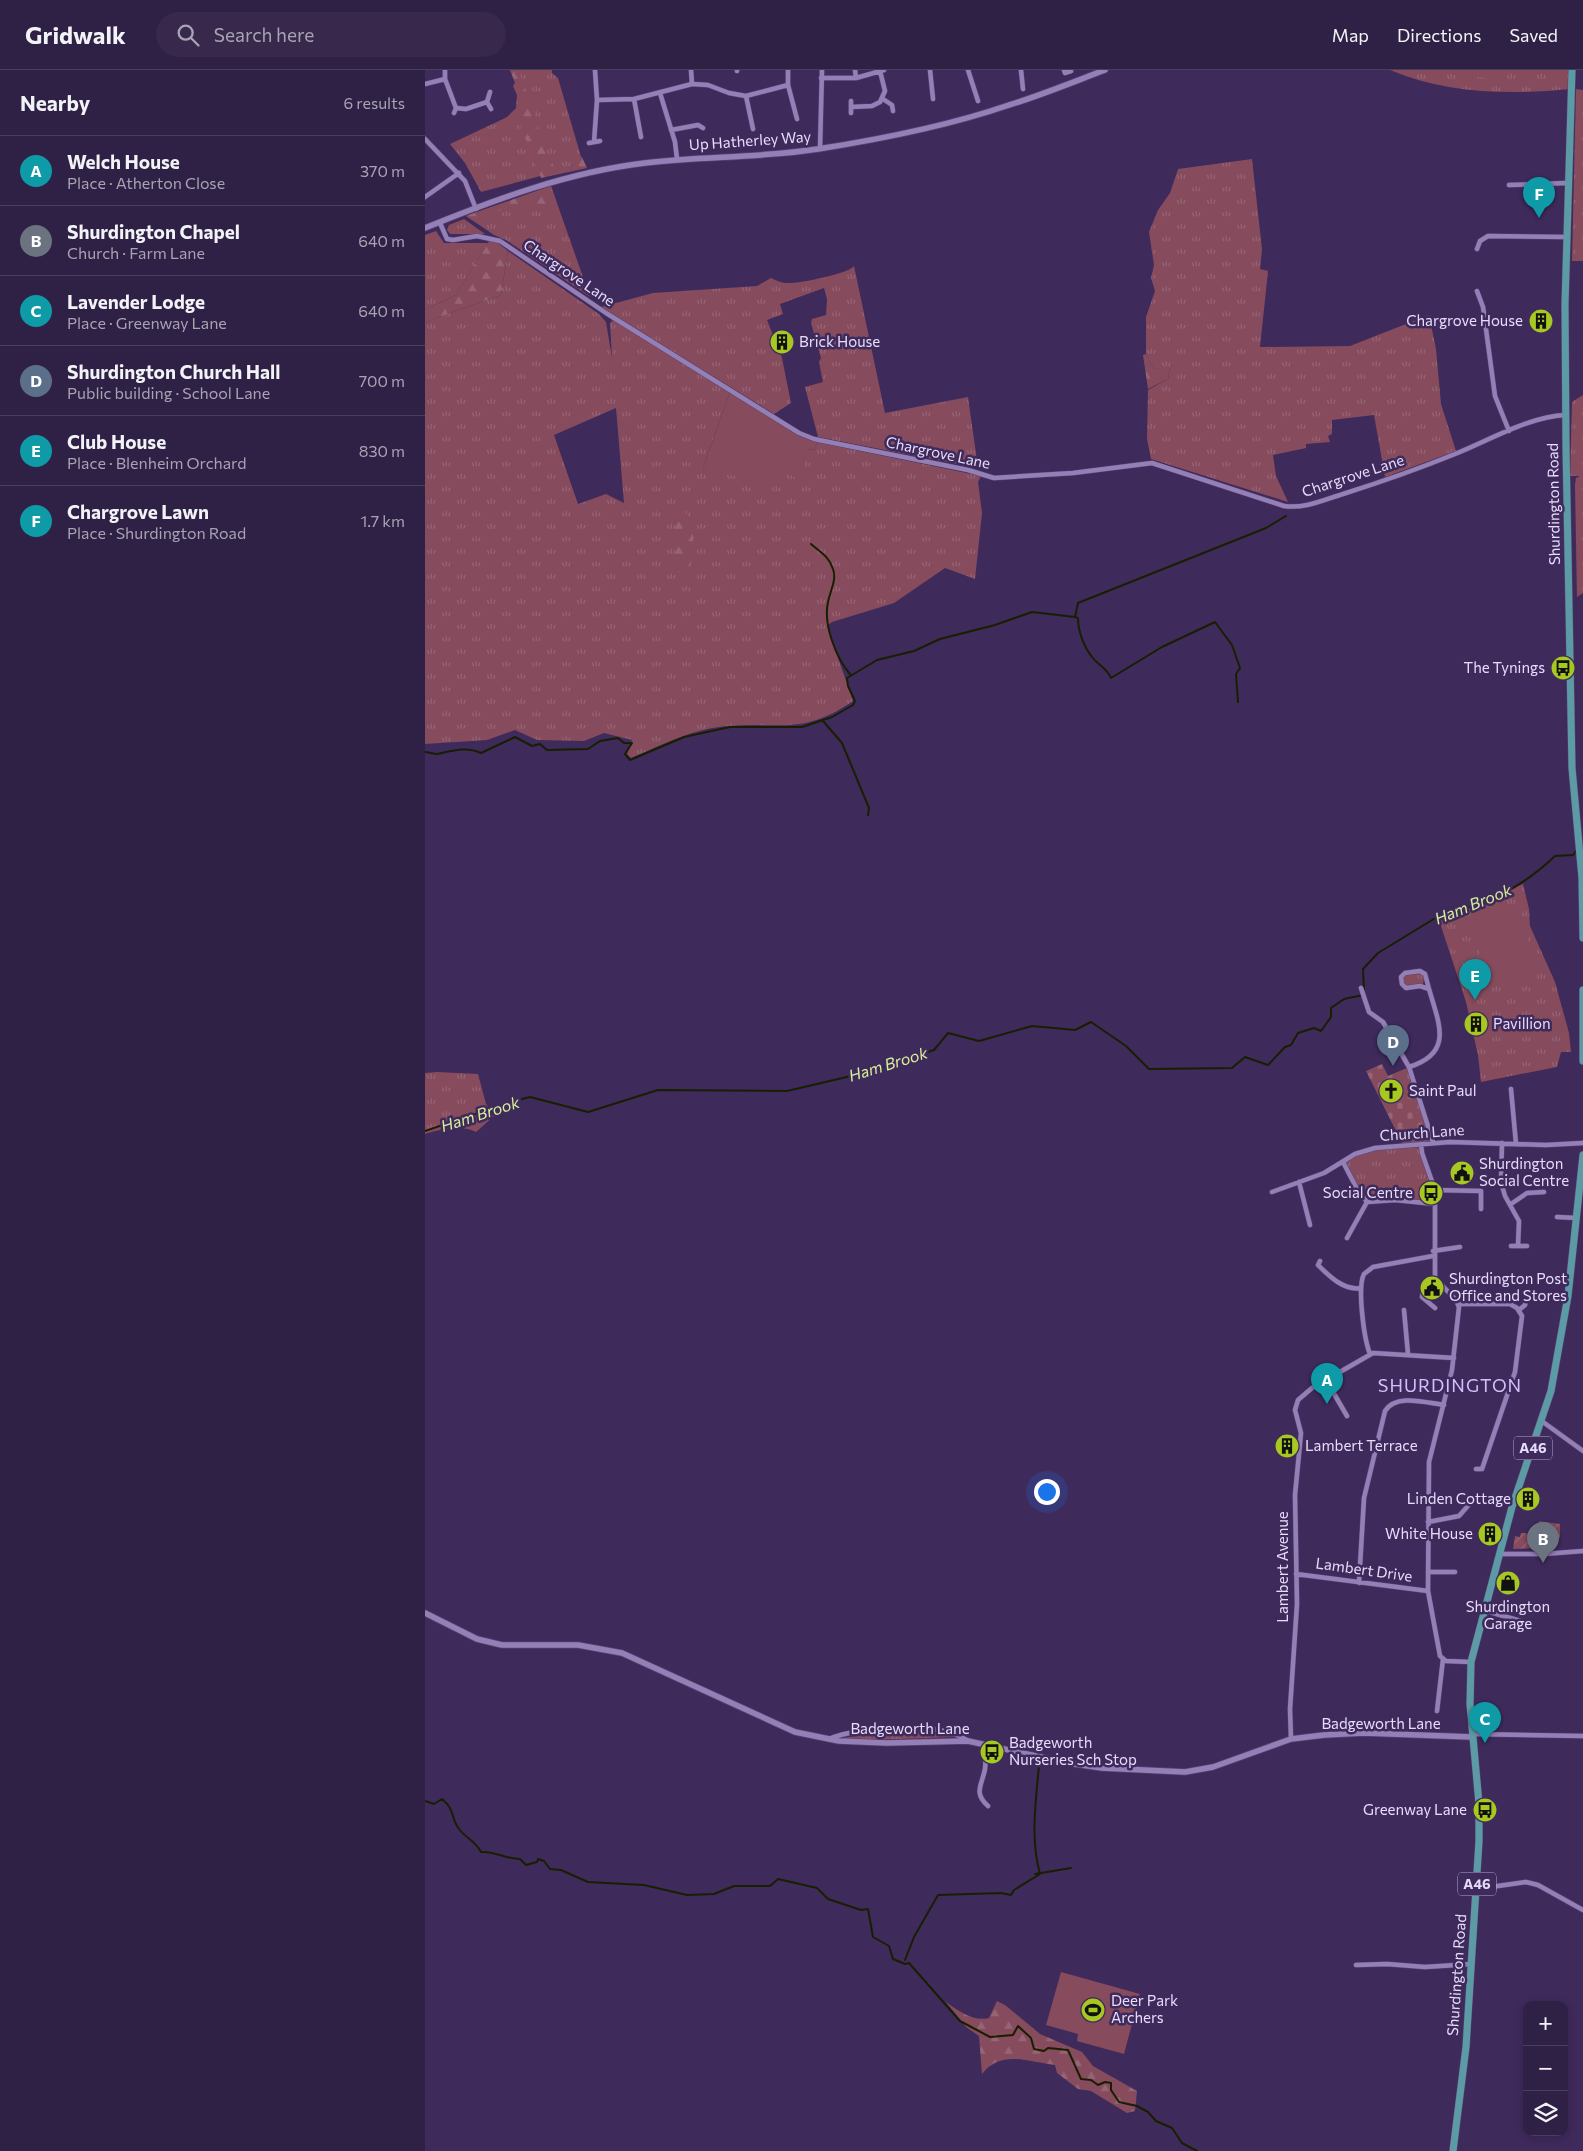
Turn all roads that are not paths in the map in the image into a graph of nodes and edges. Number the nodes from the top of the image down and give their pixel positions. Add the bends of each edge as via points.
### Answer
1 (445, 70) edge
2 (595, 70) edge
3 (691, 70) edge
4 (788, 70) edge
5 (822, 70) edge
6 (855, 70) edge
7 (930, 70) edge
8 (968, 70) edge
9 (1021, 70) edge
10 (1064, 70) edge
11 (1105, 70) edge
12 (1572, 70) edge
13 (882, 71) edge
14 (1071, 71) edge
15 (821, 78) junction
16 (856, 78) junction
17 (445, 79) junction
18 (425, 84) edge
19 (692, 84) junction
20 (788, 85) junction
21 (1023, 89) dead end
22 (490, 92) dead end
23 (938, 92) dead end
24 (660, 93) junction
25 (931, 93) junction
26 (746, 96) junction
27 (635, 99) junction
28 (883, 99) junction
29 (933, 99) dead end
30 (597, 100) junction
31 (978, 101) dead end
32 (487, 102) junction
33 (491, 109) dead end
34 (893, 111) dead end
35 (851, 113) dead end
36 (798, 116) dead end
37 (699, 125) dead end
38 (753, 129) dead end
39 (671, 130) junction
40 (641, 137) dead end
41 (425, 139) edge
42 (600, 142) dead end
43 (820, 149) junction
44 (677, 159) junction
45 (459, 173) junction
46 (1568, 183) junction
47 (1509, 185) dead end
48 (425, 197) edge
49 (477, 209) junction
50 (440, 223) junction
51 (425, 228) edge
52 (1567, 237) junction
53 (1477, 249) dead end
54 (1477, 291) dead end
55 (1566, 415) junction
56 (1509, 431) junction
57 (1583, 938) edge
58 (1361, 988) dead end
59 (1429, 989) junction
60 (1583, 990) edge
61 (1583, 1061) edge
62 (1409, 1067) junction
63 (1511, 1089) dead end
64 (1433, 1142) junction
65 (1583, 1143) edge
66 (1421, 1144) junction
67 (1502, 1144) junction
68 (1516, 1144) junction
69 (1583, 1155) edge
70 (1343, 1162) junction
71 (1299, 1182) junction
72 (1435, 1190) junction
73 (1272, 1192) dead end
74 (1544, 1192) dead end
75 (1367, 1202) junction
76 (1435, 1204) junction
77 (1511, 1204) junction
78 (1481, 1209) dead end
79 (1557, 1216) dead end
80 (1577, 1218) junction
81 (1310, 1225) dead end
82 (1347, 1238) dead end
83 (1511, 1246) dead end
84 (1518, 1246) junction
85 (1527, 1246) dead end
86 (1460, 1247) dead end
87 (1433, 1253) junction
88 (1312, 1267) dead end
89 (1435, 1278) junction
90 (1361, 1288) junction
91 (1527, 1294) dead end
92 (1458, 1304) junction
93 (1435, 1308) dead end
94 (1403, 1310) dead end
95 (1519, 1310) junction
96 (1370, 1354) junction
97 (1408, 1354) junction
98 (1454, 1358) junction
99 (1325, 1380) junction
100 (1444, 1405) junction
101 (1347, 1416) dead end
102 (1543, 1422) junction
103 (1583, 1451) edge
104 (1476, 1469) dead end
105 (1482, 1470) junction
106 (1488, 1470) dead end
107 (1474, 1499) dead end
108 (1428, 1522) junction
109 (1583, 1551) edge
110 (1499, 1554) junction
111 (1428, 1572) junction
112 (1455, 1572) dead end
113 (1296, 1574) junction
114 (1359, 1583) junction
115 (1428, 1591) junction
116 (1483, 1610) junction
117 (425, 1613) edge
118 (1524, 1622) dead end
119 (1443, 1659) junction
120 (1471, 1662) junction
121 (1437, 1711) dead end
122 (1472, 1736) junction
123 (1583, 1736) edge
124 (829, 1739) junction
125 (1291, 1740) junction
126 (968, 1741) junction
127 (987, 1744) junction
128 (988, 1806) dead end
129 (1477, 1889) junction
130 (1583, 1910) edge
131 (1356, 1964) dead end
132 (1472, 1964) junction
133 (1453, 2151) edge

1 - 17 street
2 - 30 street
3 - 19 street
4 - 20 street
5 - 15 street
6 - 16 street
7 - 25 street
8 - 31 street
9 - 21 street
10 - 14 street via 1065,73
11 - 43 street, Up Hatherley Way via 967,118
12 - 46 main road, Shurdington Road
13 - 16 street
13 - 28 street
15 - 16 street
15 - 43 street
17 - 18 street
17 - 32 street via 455,111
19 - 24 street
19 - 26 street
20 - 26 street
20 - 36 street
22 - 32 street
23 - 25 street
24 - 27 street
24 - 39 street
25 - 29 street
26 - 38 street
27 - 30 street
27 - 40 street
28 - 34 street via 892,105
28 - 35 street via 875,105 851,104
30 - 42 street via 591,143
32 - 33 street
37 - 39 street
39 - 44 street
41 - 45 street
43 - 44 street, Up Hatherley Way
44 - 49 street, Up Hatherley Way via 580,174
45 - 48 street
45 - 49 street
46 - 47 street
46 - 52 main road, Shurdington Road
49 - 50 street, Up Hatherley Way
50 - 51 street, Up Hatherley Way
50 - 56 street, Chargrove Lane via 447,238 453,240 477,236 500,241 606,313 799,432 994,478 1152,463 1295,508 1414,470
52 - 53 street via 1488,236 1480,240
52 - 55 main road, Shurdington Road
54 - 56 street via 1483,307 1495,396
55 - 56 street, Chargrove Lane via 1556,415
55 - 57 main road, Shurdington Road via 1572,768 1582,878
58 - 62 street via 1369,1012 1383,1022
59 - 59 street via 1420,986 1407,988 1401,982 1402,976 1420,970 1425,974
59 - 62 street via 1440,1026 1439,1044 1428,1059
60 - 61 main road
62 - 64 street
63 - 68 street
64 - 66 street, Church Lane
64 - 67 street, Church Lane
65 - 68 street, Church Lane
66 - 70 street, Church Lane via 1375,1148 1355,1154
66 - 72 street
67 - 68 street, Church Lane
67 - 77 street via 1501,1182
69 - 80 main road, Shurdington Road / A46
70 - 71 street, Church Lane
70 - 75 street via 1355,1187
71 - 73 street, Church Lane
71 - 81 street
72 - 76 street
72 - 78 street via 1481,1191
74 - 77 street via 1527,1193
75 - 76 street via 1395,1200
75 - 82 street
76 - 87 street
77 - 84 street via 1519,1221
79 - 80 street
80 - 102 main road, Shurdington Road / A46 via 1557,1366
83 - 84 street
84 - 85 street
86 - 87 street
87 - 89 street
87 - 90 street via 1373,1267 1363,1276
88 - 90 street via 1319,1263 1336,1282
89 - 92 street
89 - 93 street via 1422,1297
90 - 96 street
91 - 95 street via 1525,1305
92 - 95 street via 1510,1304
92 - 98 street
94 - 97 street
95 - 105 street via 1522,1316 1515,1372
96 - 97 street
96 - 99 street
97 - 98 street
98 - 100 street
99 - 101 street
99 - 113 street, Lambert Avenue via 1300,1397 1295,1410 1301,1434 1295,1495
100 - 108 street via 1429,1456
100 - 114 street via 1403,1400 1392,1403 1385,1411 1364,1498
102 - 103 street
102 - 110 main road, Shurdington Road / A46 via 1512,1507
104 - 105 street
105 - 106 street
107 - 108 street via 1459,1516
108 - 111 street
109 - 110 street
110 - 116 main road, Shurdington Road / A46
111 - 112 street
111 - 115 street
113 - 114 street, Lambert Drive
113 - 125 street, Lambert Avenue
114 - 115 street, Lambert Drive
115 - 119 street via 1439,1653
116 - 118 street
116 - 120 main road, Shurdington Road / A46
117 - 124 street, Badgeworth Lane via 477,1639 502,1645 578,1645 622,1653 795,1732
119 - 120 street
119 - 121 street
120 - 122 main road, Shurdington Road / A46
122 - 123 street
122 - 125 street, Badgeworth Lane via 1364,1733
122 - 129 main road, Shurdington Road / A46 via 1479,1804
124 - 126 street, Badgeworth Lane via 871,1743
124 - 126 street via 841,1734 917,1728 959,1734
125 - 127 street, Badgeworth Lane via 1213,1767 1185,1772 1101,1768
126 - 127 street, Badgeworth Lane
127 - 128 street via 979,1791 981,1800
129 - 130 street via 1526,1882
129 - 132 main road, Shurdington Road / A46
131 - 132 street via 1425,1967
132 - 133 main road, Shurdington Road / A46

